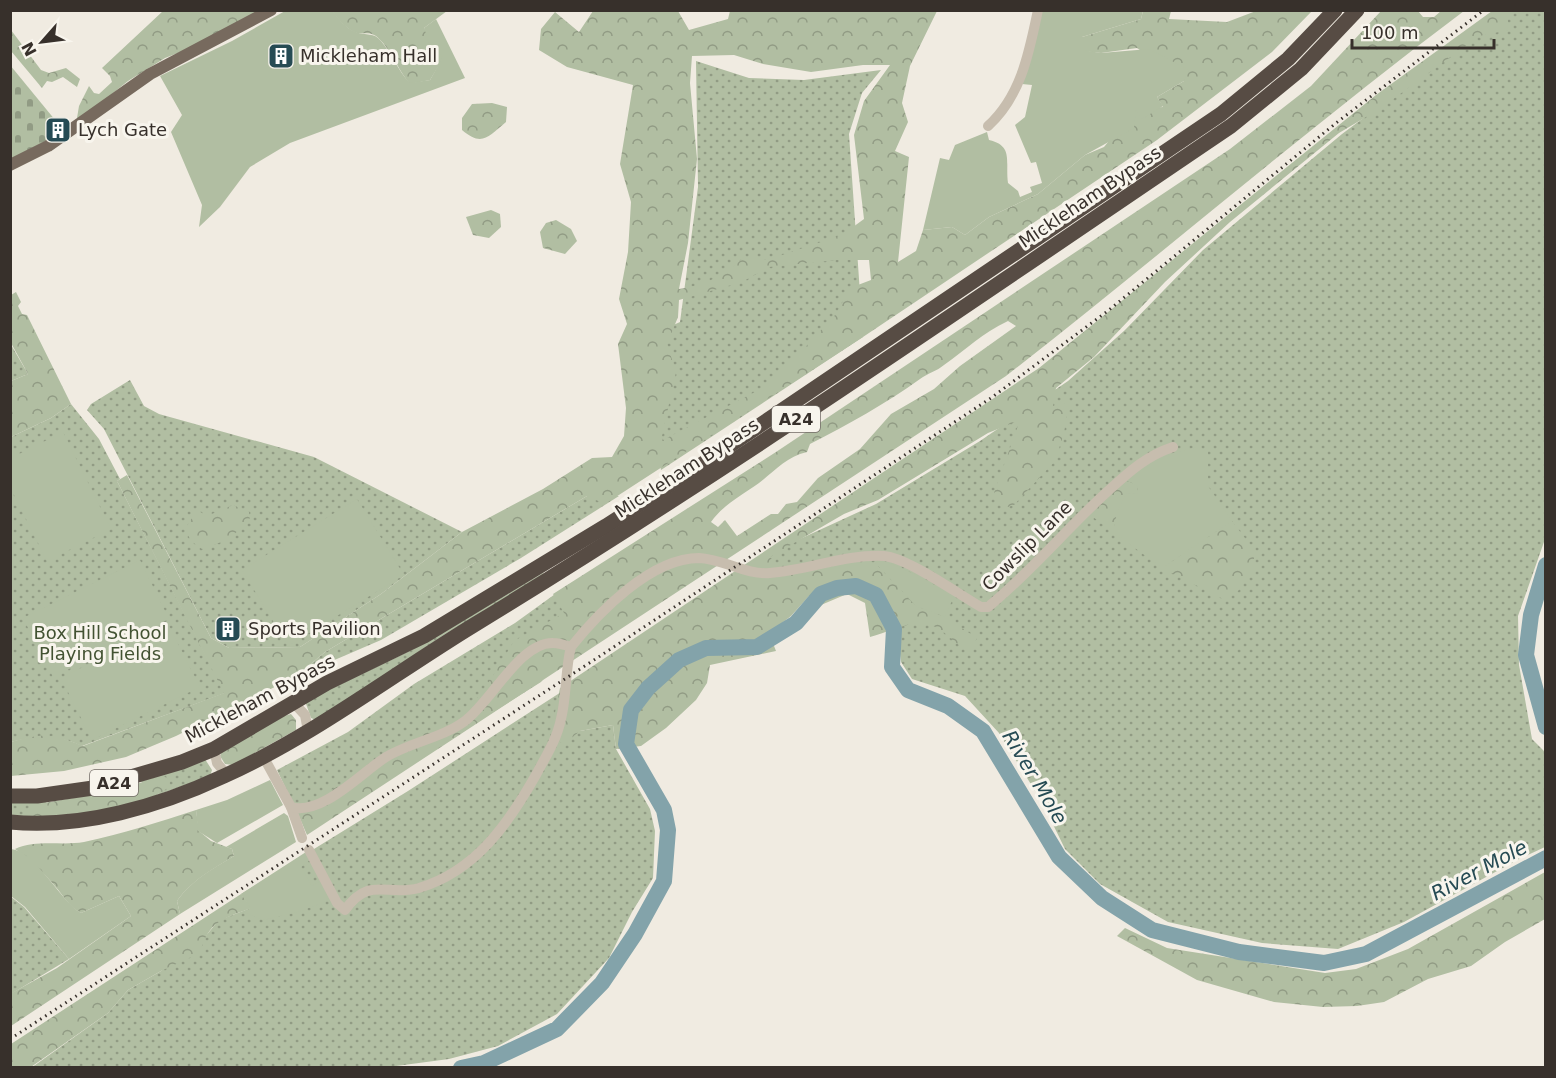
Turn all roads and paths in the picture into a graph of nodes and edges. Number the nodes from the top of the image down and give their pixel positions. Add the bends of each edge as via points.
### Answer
1 (271, 10) edge
2 (1038, 10) edge
3 (1335, 10) edge
4 (1357, 10) edge
5 (988, 126) dead end
6 (10, 165) edge
7 (1173, 447) dead end
8 (571, 646) junction
9 (293, 702) junction
10 (308, 731) junction
11 (214, 749) junction
12 (263, 756) junction
13 (227, 775) junction
14 (10, 796) edge
15 (291, 807) junction
16 (10, 822) edge
17 (302, 838) dead end
18 (309, 850) dead end

1 - 6 main road via 140,80 63,137
2 - 5 street via 1024,71 1004,111
3 - 9 highway, Mickleham Bypass / A24 via 1288,59 1221,114 701,465 455,619
4 - 10 highway, Mickleham Bypass / A24 via 1301,69 1231,126 707,479
7 - 8 street, Cowslip Lane via 1141,461 988,608 885,556 768,573 700,558 676,560 650,574 597,615
8 - 15 street via 552,643 533,648 464,722 399,750 322,802 299,809
8 - 18 street, Cowslip Lane via 562,718 554,742 510,818 480,854 450,877 416,889 363,891 345,910 337,903
9 - 10 street via 305,715
9 - 11 highway, Mickleham Bypass / A24
10 - 12 highway, Mickleham Bypass / A24
11 - 13 street via 217,763
11 - 14 highway, Mickleham Bypass / A24 via 93,788
12 - 13 highway, Mickleham Bypass / A24
12 - 15 street
13 - 16 highway, Mickleham Bypass / A24 via 181,794 118,812 35,825
15 - 17 street

